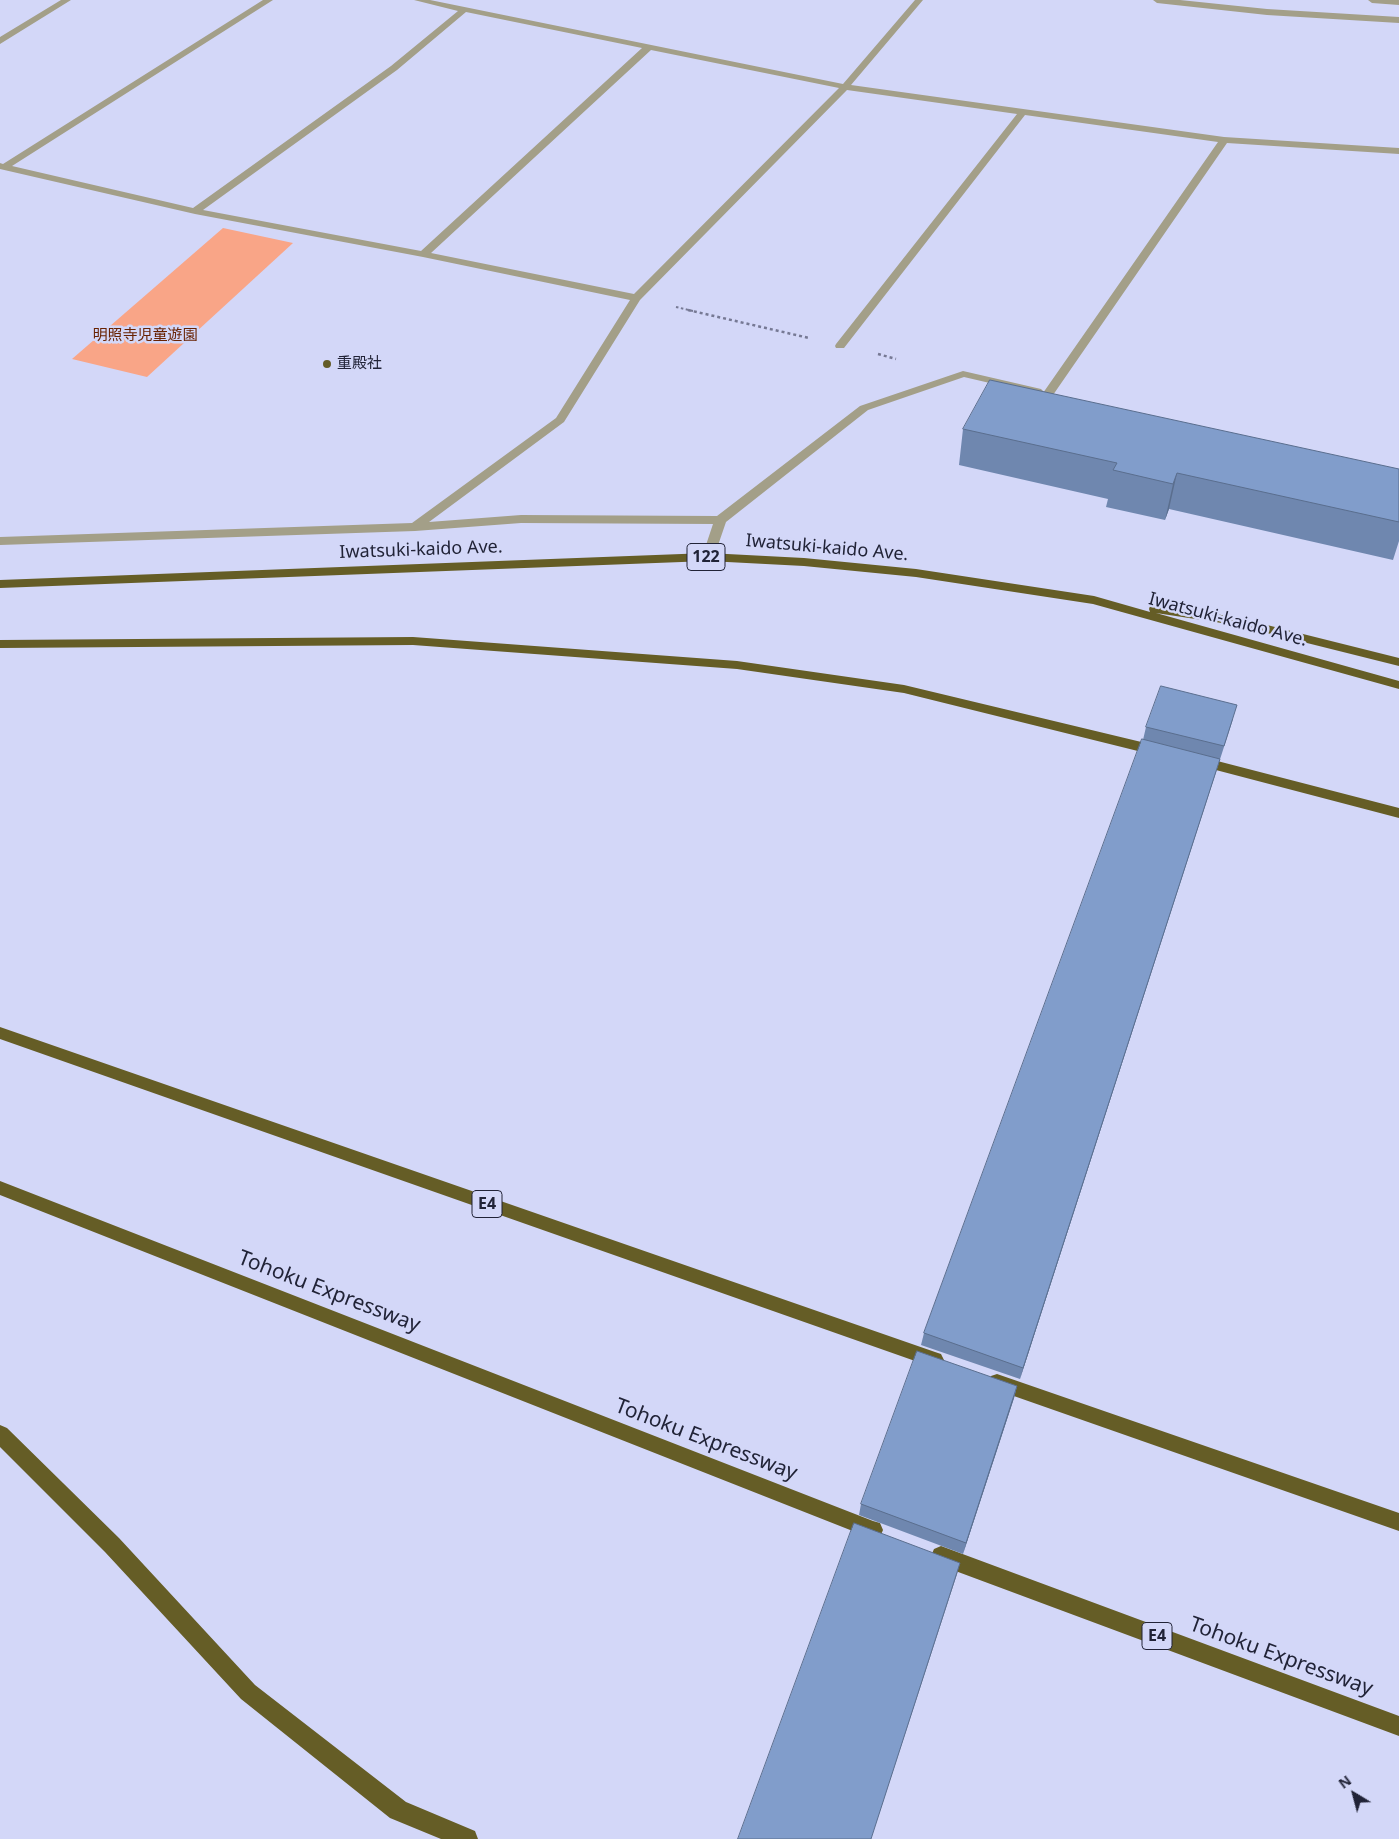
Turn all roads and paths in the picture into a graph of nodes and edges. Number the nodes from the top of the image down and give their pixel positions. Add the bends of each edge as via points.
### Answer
1 (67, 0) edge
2 (269, 0) edge
3 (418, 0) edge
4 (919, 0) edge
5 (1157, 0) edge
6 (1372, 0) edge
7 (1399, 2) edge
8 (464, 10) junction
9 (1399, 20) edge
10 (0, 40) edge
11 (648, 48) junction
12 (845, 87) junction
13 (1023, 112) junction
14 (1224, 140) junction
15 (1399, 151) edge
16 (2, 167) edge
17 (195, 211) junction
18 (423, 254) junction
19 (636, 298) junction
20 (840, 346) junction
21 (897, 359) dead end
22 (720, 520) junction
23 (415, 527) junction
24 (0, 541) edge
25 (708, 557) junction
26 (0, 584) edge
27 (1094, 600) junction
28 (0, 644) edge
29 (1399, 662) edge
30 (1399, 685) edge
31 (1399, 813) edge
32 (0, 1033) edge
33 (0, 1188) edge
34 (955, 1368) edge
35 (983, 1377) edge
36 (0, 1434) edge
37 (1399, 1522) edge
38 (886, 1536) edge
39 (923, 1550) edge
40 (1399, 1726) edge
41 (467, 1839) edge

1 - 10 street
2 - 16 street
3 - 8 street
4 - 12 street
5 - 9 street via 1267,12
6 - 7 street
8 - 11 street
8 - 17 street via 394,68
11 - 12 street
11 - 18 street
12 - 13 street
12 - 19 street
13 - 14 street
13 - 20 street
14 - 15 street
14 - 22 street via 1054,394 963,374 864,408
16 - 17 street
17 - 18 street
18 - 19 street
19 - 20 path
19 - 23 street via 560,420
20 - 21 path
22 - 23 street via 521,519
22 - 25 street
23 - 24 street
25 - 26 highway, Iwatsuki-kaido Ave. / 122
25 - 27 highway, Iwatsuki-kaido Ave. / 122 via 916,573
27 - 29 highway via 1235,621
27 - 30 highway, Iwatsuki-kaido Ave. / 122
28 - 31 highway via 413,641 737,664 904,689
32 - 34 highway, E4
33 - 38 highway, Tohoku Expressway
35 - 37 highway
36 - 41 highway via 112,1545 248,1692 398,1810
39 - 40 highway, Tohoku Expressway / E4

